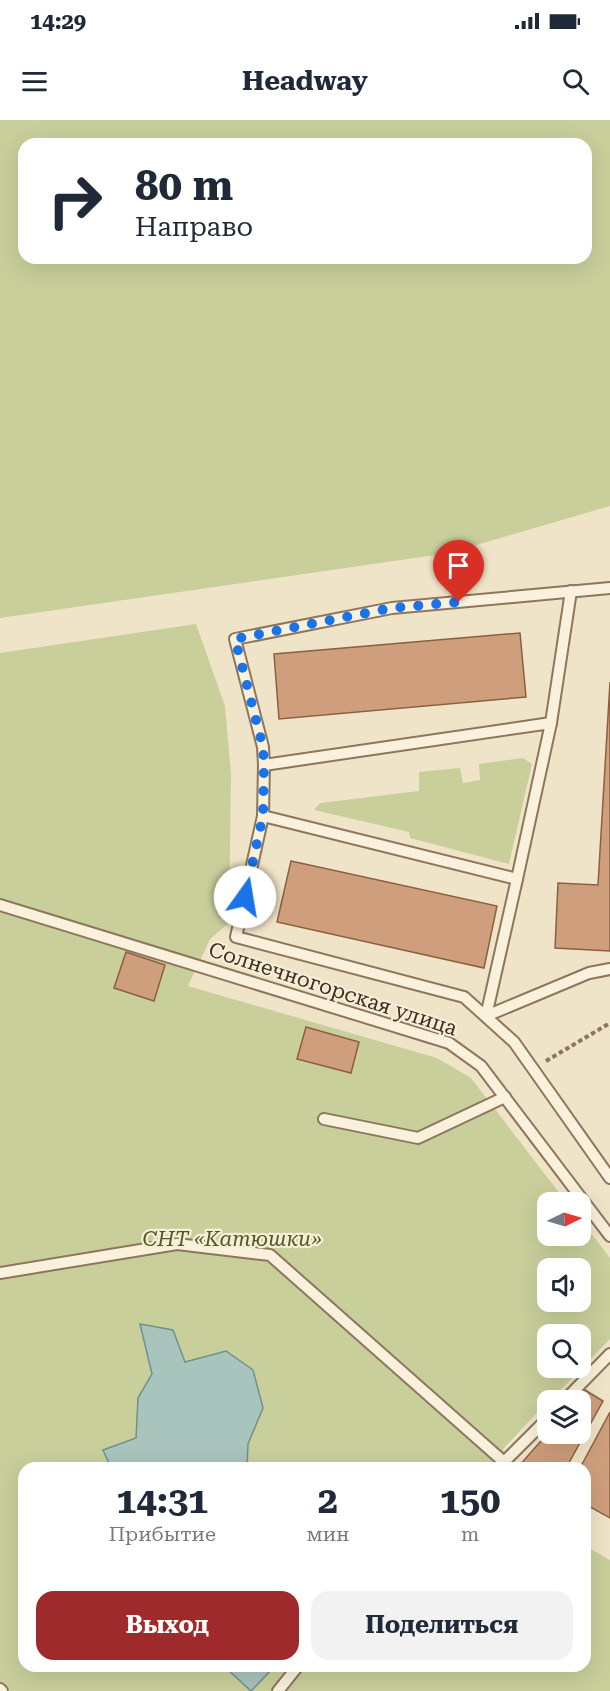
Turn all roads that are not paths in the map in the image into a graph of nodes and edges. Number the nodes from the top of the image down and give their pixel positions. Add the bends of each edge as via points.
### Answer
1 (610, 588) edge
2 (571, 591) junction
3 (551, 723) junction
4 (264, 765) junction
5 (263, 816) junction
6 (517, 879) junction
7 (0, 905) edge
8 (610, 969) edge
9 (486, 1016) junction
10 (505, 1097) junction
11 (324, 1119) dead end
12 (610, 1178) edge
13 (610, 1236) edge
14 (0, 1273) edge
15 (610, 1354) edge
16 (575, 1390) edge
17 (537, 1429) edge
18 (498, 1462) edge
19 (504, 1462) edge
20 (293, 1672) edge
21 (278, 1691) edge

1 - 2 lane
2 - 3 lane
2 - 4 lane via 392,608 235,639 263,747
3 - 4 lane
3 - 6 lane
4 - 5 lane
5 - 6 lane
5 - 9 lane via 236,937 464,997
6 - 9 lane
7 - 10 lane, Солнечногорская улица via 449,1043 481,1066
8 - 9 lane via 589,973
9 - 12 lane via 514,1042
10 - 11 lane via 418,1138
10 - 13 lane, Солнечногорская улица
14 - 18 lane via 177,1244 270,1255
15 - 16 lane
17 - 19 lane
20 - 21 lane

